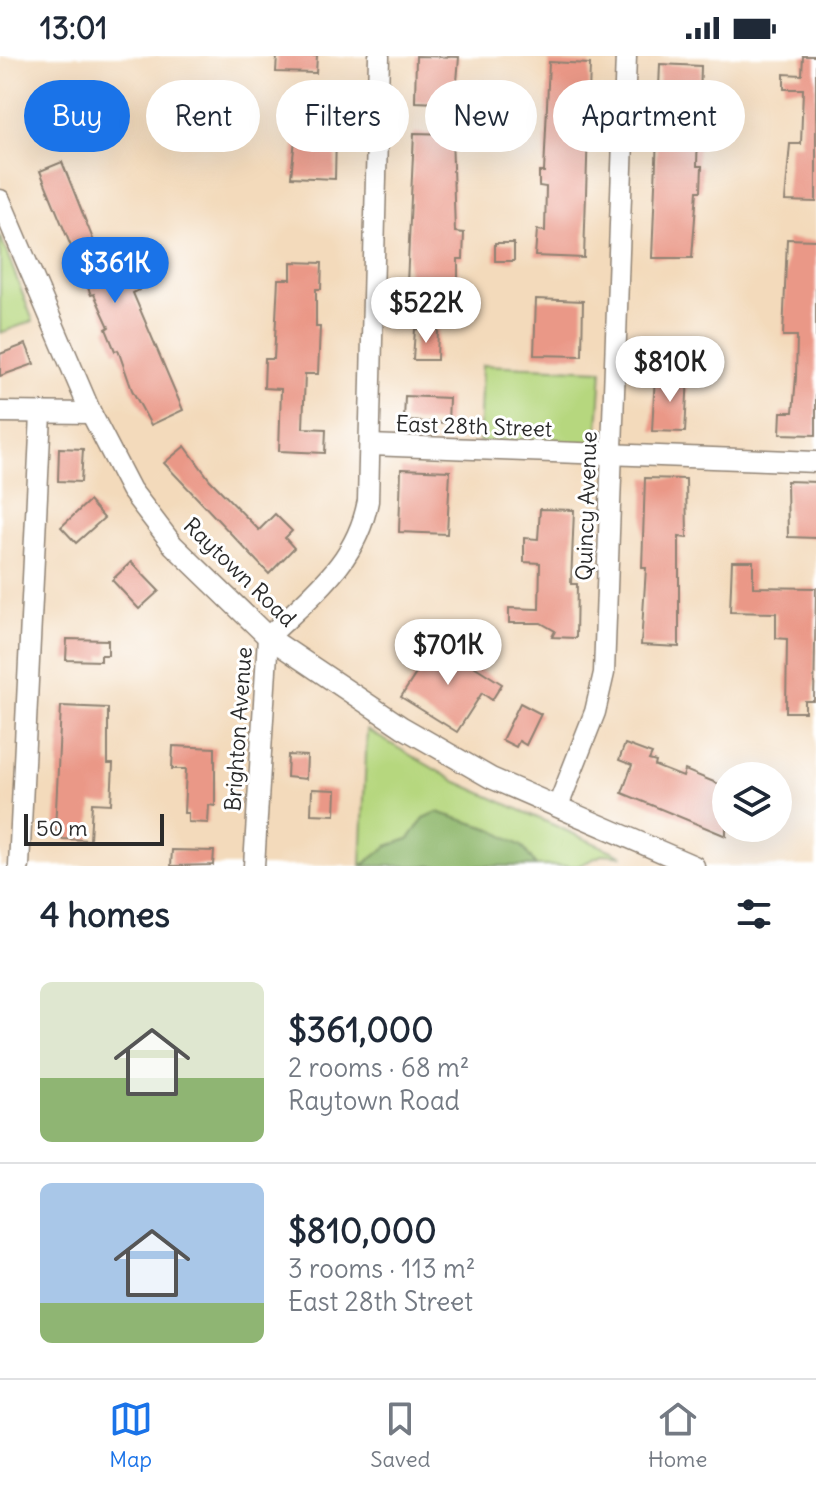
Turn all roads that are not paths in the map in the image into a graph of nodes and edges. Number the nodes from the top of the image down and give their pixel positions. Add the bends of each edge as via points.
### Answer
1 (379, 56) edge
2 (626, 56) edge
3 (0, 200) edge
4 (0, 412) edge
5 (91, 413) junction
6 (41, 414) junction
7 (370, 445) junction
8 (612, 455) junction
9 (816, 462) edge
10 (268, 637) junction
11 (558, 806) junction
12 (19, 866) edge
13 (254, 866) edge
14 (694, 866) edge

1 - 7 street, Brighton Avenue
2 - 8 street, Quincy Avenue
3 - 5 street, Raytown Road
4 - 6 street
5 - 6 street
5 - 10 street, Raytown Road via 131,490 173,545
6 - 12 street
7 - 8 street, East 28th Street
7 - 10 street, Brighton Avenue via 368,501 355,546 338,570
8 - 9 street, East 28th Street
8 - 11 street, Quincy Avenue via 604,673 595,712
10 - 11 street, Raytown Road via 414,734 491,778
10 - 13 street, Brighton Avenue
11 - 14 street, Raytown Road

